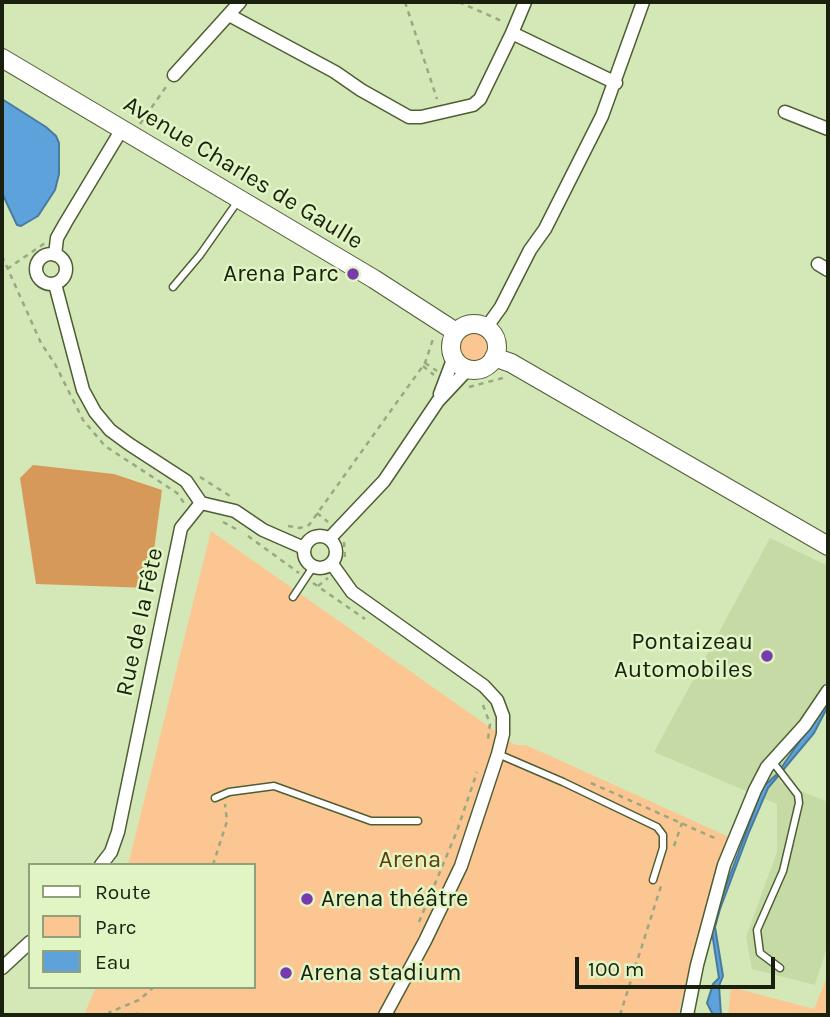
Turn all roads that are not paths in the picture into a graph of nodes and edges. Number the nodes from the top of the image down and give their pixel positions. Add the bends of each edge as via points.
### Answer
1 (240, 2) edge
2 (525, 2) edge
3 (643, 2) edge
4 (229, 15) junction
5 (512, 30) junction
6 (2, 58) edge
7 (174, 75) road end
8 (616, 83) junction
9 (785, 111) dead end
10 (828, 129) edge
11 (127, 132) junction
12 (239, 199) junction
13 (55, 255) junction
14 (55, 284) junction
15 (173, 287) dead end
16 (485, 328) junction
17 (456, 332) junction
18 (494, 357) junction
19 (454, 358) junction
20 (468, 369) junction
21 (438, 401) junction
22 (198, 507) junction
23 (329, 539) junction
24 (828, 546) edge
25 (304, 548) junction
26 (332, 564) junction
27 (309, 573) junction
28 (293, 597) dead end
29 (828, 691) edge
30 (498, 754) junction
31 (774, 764) junction
32 (215, 798) dead end
33 (418, 821) dead end
34 (103, 863) edge
35 (653, 880) dead end
36 (28, 944) edge
37 (2, 968) edge
38 (780, 968) dead end
39 (385, 1015) edge
40 (687, 1015) edge

1 - 4 street
2 - 5 street
3 - 8 street
4 - 5 street via 409,117 473,106
4 - 7 street
5 - 8 street
6 - 11 main road, Avenue Charles de Gaulle
8 - 16 street via 545,229
9 - 10 street
11 - 12 main road, Avenue Charles de Gaulle
11 - 13 street via 57,238
12 - 15 lane
12 - 17 main road, Avenue Charles de Gaulle
13 - 14 street via 66,269
13 - 14 street via 41,259 37,268 42,281
14 - 22 street via 83,390 95,412 110,430 186,481
16 - 17 main road via 473,324
16 - 18 main road via 496,344
17 - 19 main road via 451,346
18 - 20 main road via 483,368
18 - 24 main road
19 - 20 main road
19 - 21 street
20 - 21 street
21 - 23 street via 384,481
22 - 25 street via 234,511
22 - 34 street, Rue de la Fête via 181,528 117,832
23 - 25 street via 313,537
23 - 26 street via 336,553
25 - 27 street
26 - 27 street
26 - 30 street via 352,592 497,700 503,716
27 - 28 lane
29 - 31 street
30 - 35 lane via 657,827 663,835 663,848
30 - 39 street via 461,866
31 - 38 lane via 799,803 783,870 757,930 760,953
31 - 40 street via 755,790 724,865
32 - 33 lane via 274,786 371,821
36 - 37 street

